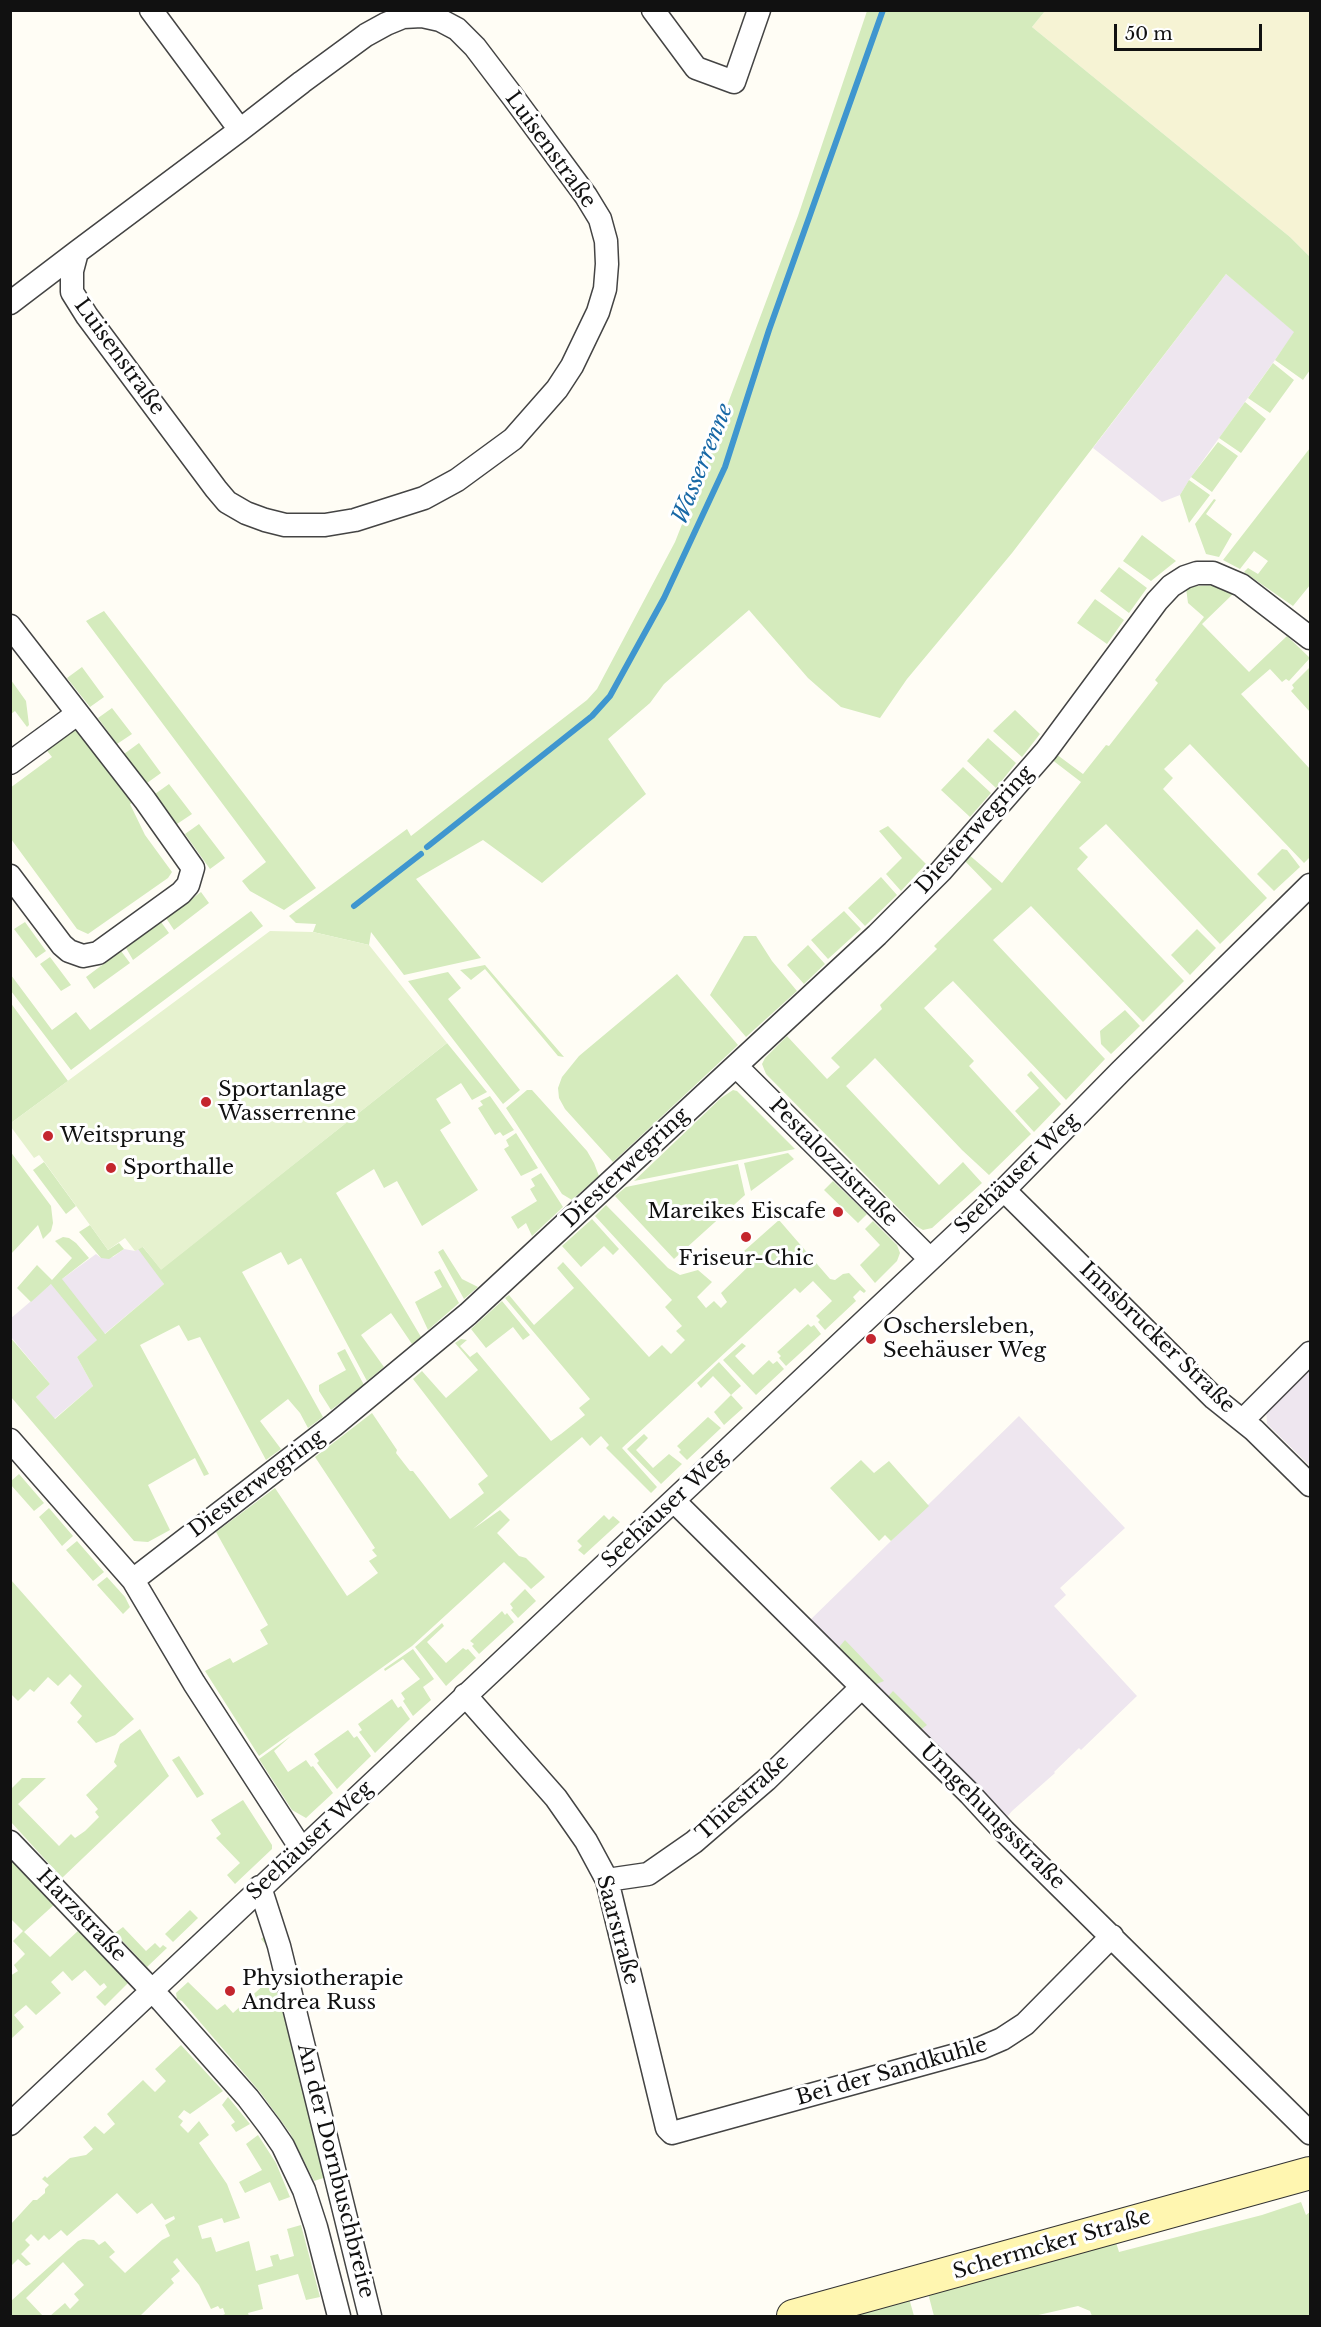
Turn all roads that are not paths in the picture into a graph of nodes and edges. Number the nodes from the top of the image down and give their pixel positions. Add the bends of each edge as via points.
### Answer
1 (151, 10) edge
2 (653, 10) edge
3 (759, 10) edge
4 (240, 130) junction
5 (77, 252) junction
6 (10, 303) edge
7 (10, 626) edge
8 (1311, 638) edge
9 (77, 714) junction
10 (10, 763) edge
11 (10, 876) edge
12 (1311, 885) edge
13 (735, 1066) junction
14 (1004, 1190) junction
15 (930, 1259) junction
16 (1311, 1353) edge
17 (1243, 1420) junction
18 (10, 1440) edge
19 (1311, 1485) edge
20 (674, 1501) junction
21 (133, 1580) junction
22 (862, 1687) junction
23 (465, 1695) junction
24 (10, 1842) edge
25 (302, 1850) junction
26 (607, 1880) junction
27 (260, 1887) junction
28 (1112, 1936) junction
29 (152, 1991) junction
30 (10, 2124) edge
31 (672, 2133) joint
32 (1311, 2133) edge
33 (1311, 2173) edge
34 (339, 2316) edge
35 (370, 2316) edge
36 (793, 2316) edge

1 - 4 street
2 - 3 street via 696,68 734,82
4 - 5 street, Luisenstraße
4 - 5 street, Luisenstraße via 366,35 394,20 422,15 440,20 457,29 475,47 586,196 600,219 606,241 605,289 585,342 557,389 513,439 457,480 424,498 355,520 285,525 246,513 227,502 216,489 87,316 72,292
5 - 6 street, Luisenstraße
7 - 9 street
8 - 13 street, Diesterwegring via 1241,585 1213,573 1197,573 1171,586 1046,752 994,814 877,935
9 - 10 street
9 - 11 street via 188,859 192,877 181,893 98,953 83,956 62,945
12 - 14 street, Seehäuser Weg
13 - 15 street, Pestalozzistraße
13 - 21 street, Diesterwegring via 431,1346
14 - 15 street, Seehäuser Weg
14 - 17 street, Innsbrucker Straße via 1214,1398
15 - 20 street, Seehäuser Weg
16 - 17 street
17 - 19 street, Innsbrucker Straße
18 - 21 street
20 - 22 street, Umgehungsstraße
20 - 23 street, Seehäuser Weg
21 - 25 street
22 - 26 street, Thiestraße via 766,1780 694,1842 648,1874
22 - 28 street, Umgehungsstraße
23 - 25 street, Seehäuser Weg
23 - 26 street, Saarstraße via 556,1797
24 - 29 street, Harzstraße
25 - 27 street, Seehäuser Weg
26 - 31 street, Saarstraße via 667,2128
27 - 29 street, Seehäuser Weg
27 - 35 street, An der Dornbuschbreite via 279,1946
28 - 31 street, Bei der Sandkuhle via 1025,2024 1002,2039
28 - 32 street, Umgehungsstraße
29 - 30 street, Seehäuser Weg
29 - 34 street, An der Dornbuschbreite via 248,2098 283,2146 304,2190
33 - 36 main road, Schermcker Straße

